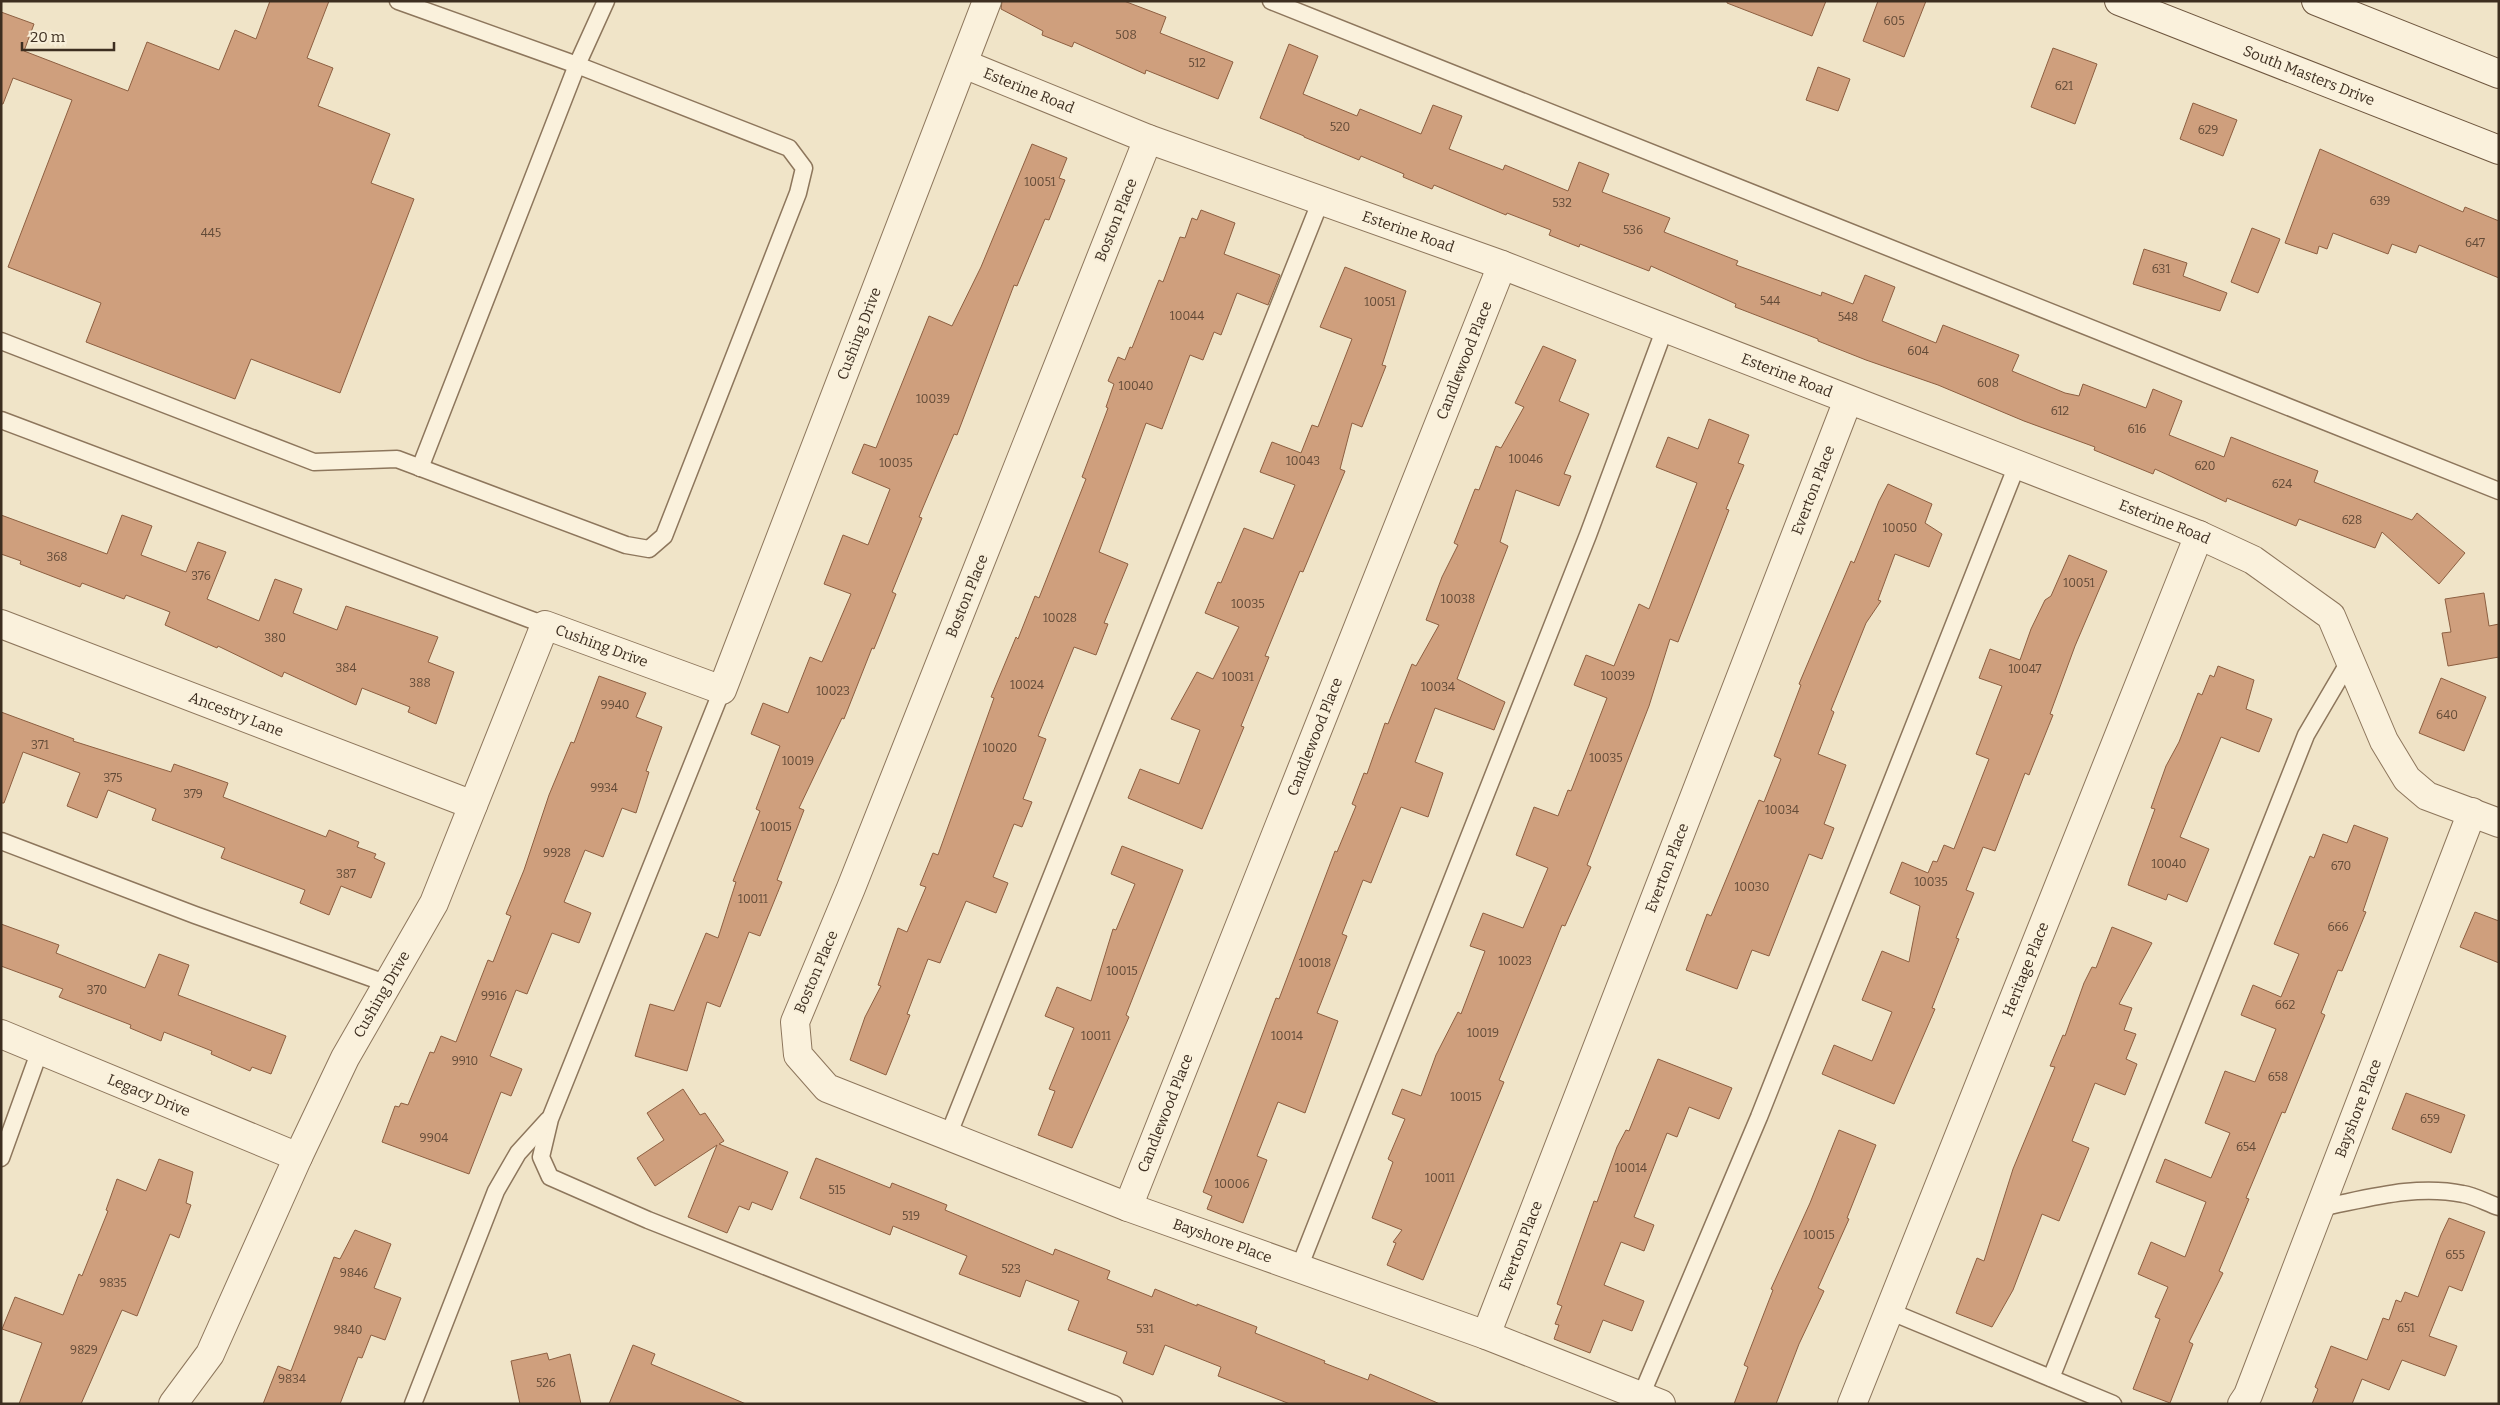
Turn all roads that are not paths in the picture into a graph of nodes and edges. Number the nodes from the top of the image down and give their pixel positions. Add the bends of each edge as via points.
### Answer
1 (398, 1) edge
2 (606, 1) edge
3 (987, 1) edge
4 (1271, 1) edge
5 (2119, 1) edge
6 (2316, 1) edge
7 (964, 64) junction
8 (577, 65) junction
9 (2499, 74) edge
10 (1148, 139) junction
11 (2499, 150) edge
12 (1321, 200) junction
13 (1502, 265) junction
14 (1665, 328) junction
15 (1, 341) edge
16 (1848, 400) junction
17 (1, 420) edge
18 (2017, 465) junction
19 (420, 468) junction
20 (2499, 491) edge
21 (2199, 535) junction
22 (1, 624) edge
23 (545, 625) junction
24 (2350, 660) junction
25 (722, 690) junction
26 (473, 805) junction
27 (2472, 812) junction
28 (2499, 823) edge
29 (1, 841) edge
30 (388, 984) junction
31 (1, 1034) edge
32 (40, 1050) junction
33 (798, 1055) joint
34 (550, 1119) junction
35 (948, 1136) junction
36 (298, 1157) junction
37 (1, 1158) edge
38 (2499, 1207) edge
39 (1128, 1208) junction
40 (2319, 1208) junction
41 (1299, 1268) junction
42 (1889, 1310) junction
43 (1486, 1335) junction
44 (2051, 1378) junction
45 (1651, 1400) edge
46 (173, 1404) edge
47 (413, 1404) edge
48 (1114, 1404) edge
49 (1852, 1404) edge
50 (2113, 1404) edge
51 (2242, 1404) edge

1 - 8 lane
2 - 8 lane
3 - 7 street, Cushing Drive
4 - 20 lane
5 - 11 street, South Masters Drive
6 - 9 street
7 - 10 street, Esterine Road
7 - 25 street, Cushing Drive
8 - 19 lane
8 - 19 lane via 789,148 804,168 798,193 675,509 664,536 649,549 626,545
10 - 12 street, Esterine Road
10 - 33 street, Boston Place via 795,1022
12 - 13 street, Esterine Road
12 - 35 lane
13 - 14 street, Esterine Road
13 - 39 street, Candlewood Place
14 - 16 street, Esterine Road
14 - 41 lane via 1588,535
15 - 19 lane via 314,462 397,459
16 - 18 street, Esterine Road
16 - 43 street, Everton Place
17 - 23 lane
18 - 21 street, Esterine Road
18 - 45 lane
21 - 24 street, Esterine Road via 2253,560 2331,616
21 - 42 street, Heritage Place
22 - 26 street, Ancestry Lane
23 - 25 street, Cushing Drive
23 - 26 street, Cushing Drive
24 - 27 street, Esterine Road via 2384,740 2407,780 2427,796
24 - 44 lane via 2306,735
25 - 34 lane
26 - 30 street, Cushing Drive via 434,903
27 - 28 street, Esterine Road
27 - 40 street, Bayshore Place
29 - 30 lane
30 - 36 street, Cushing Drive via 346,1058
31 - 32 street, Legacy Drive
32 - 36 street, Legacy Drive
32 - 37 lane
33 - 35 street, Bayshore Place via 827,1088
34 - 47 lane via 518,1153 496,1191
34 - 48 lane via 541,1157 550,1177 648,1220
35 - 39 street, Bayshore Place
36 - 46 street, Cushing Drive via 210,1354
38 - 40 lane via 2464,1194 2430,1190 2406,1191
39 - 41 street, Bayshore Place
40 - 51 street, Bayshore Place
41 - 43 street, Bayshore Place
42 - 44 lane
42 - 49 street, Heritage Place
43 - 45 street, Bayshore Place
44 - 50 lane

